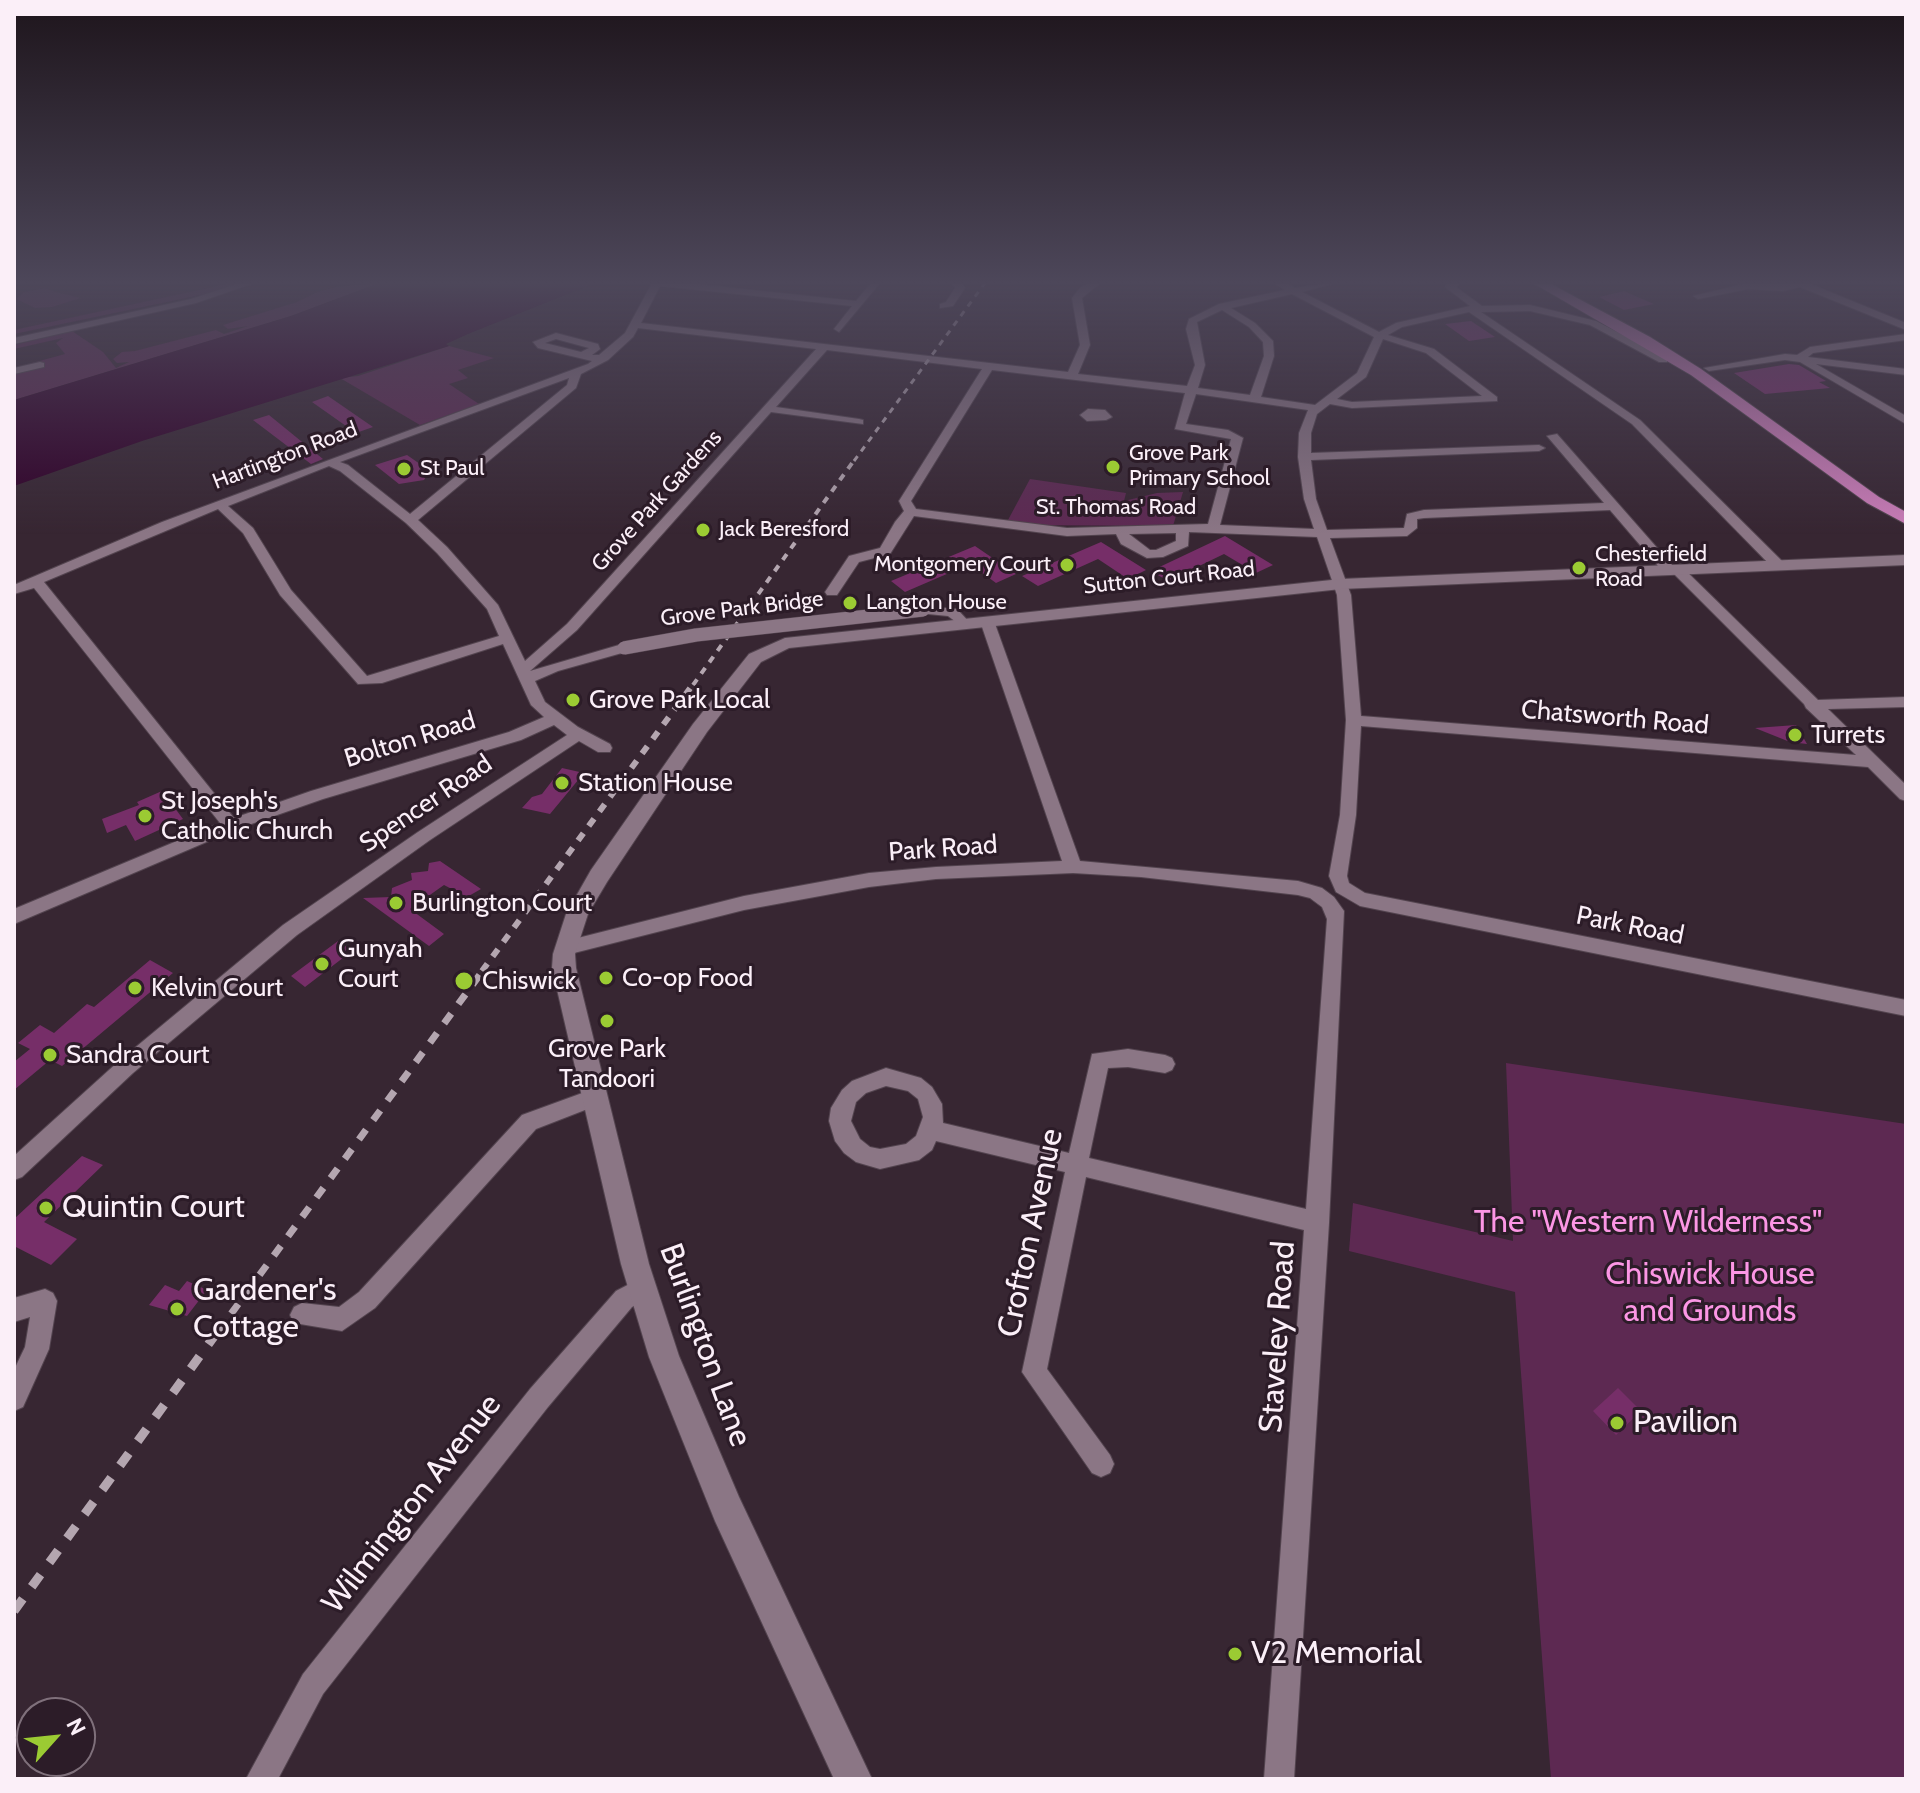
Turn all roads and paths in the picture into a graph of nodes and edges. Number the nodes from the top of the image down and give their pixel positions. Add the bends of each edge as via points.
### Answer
1 (588, 367) edge
2 (807, 367) edge
3 (988, 367) joint
4 (1076, 367) edge
5 (1198, 367) edge
6 (1265, 367) edge
7 (1366, 367) edge
8 (1451, 367) edge
9 (1558, 367) edge
10 (1688, 367) edge
11 (1718, 367) edge
12 (1815, 367) edge
13 (1866, 367) edge
14 (1709, 368) joint
15 (1906, 372) edge
16 (576, 373) junction
17 (1072, 375) junction
18 (1191, 390) junction
19 (1255, 398) junction
20 (1327, 400) junction
21 (1316, 408) junction
22 (770, 409) junction
23 (1906, 421) edge
24 (859, 422) dead end
25 (1553, 436) dead end
26 (1539, 448) dead end
27 (1304, 457) junction
28 (331, 463) junction
29 (1906, 504) edge
30 (220, 505) junction
31 (1611, 506) junction
32 (911, 512) junction
33 (1906, 519) edge
34 (410, 520) junction
35 (1213, 528) junction
36 (1182, 529) junction
37 (1120, 530) junction
38 (1323, 534) junction
39 (1906, 560) edge
40 (1778, 565) junction
41 (1672, 570) junction
42 (30, 583) junction
43 (1341, 584) junction
44 (14, 590) edge
45 (832, 592) dead end
46 (987, 621) junction
47 (964, 624) junction
48 (506, 639) junction
49 (552, 646) junction
50 (573, 662) junction
51 (523, 676) junction
52 (1906, 702) edge
53 (1811, 705) junction
54 (553, 719) junction
55 (1354, 720) junction
56 (578, 735) junction
57 (604, 748) dead end
58 (1872, 762) junction
59 (1906, 795) edge
60 (231, 825) junction
61 (1073, 867) junction
62 (1337, 896) junction
63 (577, 914) joint
64 (14, 917) edge
65 (566, 948) junction
66 (1906, 1008) edge
67 (1165, 1064) dead end
68 (596, 1097) junction
69 (931, 1130) junction
70 (1079, 1165) junction
71 (14, 1170) edge
72 (1318, 1223) junction
73 (641, 1289) junction
74 (14, 1310) edge
75 (302, 1315) dead end
76 (14, 1398) edge
77 (1101, 1464) dead end
78 (261, 1779) edge
79 (853, 1779) edge
80 (1279, 1779) edge

1 - 16 street
2 - 22 street, Grove Park Gardens
3 - 17 street
3 - 32 street via 905,501
4 - 17 street
5 - 18 street
6 - 19 street
7 - 20 street
8 - 20 street via 1493,399 1352,405
9 - 40 street via 1636,422
10 - 33 highway
11 - 14 street
12 - 23 street
13 - 15 street
14 - 29 highway
16 - 28 street, Hartington Road
16 - 34 street via 572,386
17 - 18 street via 1104,396
18 - 19 street
18 - 35 street via 1179,427 1237,438
19 - 21 street
20 - 21 street
21 - 27 street, Staveley Road via 1307,422
22 - 24 street
22 - 49 street, Grove Park Gardens
25 - 31 street
26 - 27 street
27 - 38 street, Staveley Road via 1310,499
28 - 30 street, Hartington Road
28 - 34 street
30 - 42 street, Hartington Road
30 - 48 street via 248,531 285,592 363,681
31 - 38 street, St. Thomas' Road via 1424,514 1411,517 1407,532
31 - 41 street
32 - 37 street, St. Thomas' Road via 1067,532
32 - 45 street via 885,551 854,559
34 - 48 street via 487,601
35 - 36 street, St. Thomas' Road
35 - 38 street, St. Thomas' Road
36 - 37 street, St. Thomas' Road
36 - 37 street via 1183,543 1158,554 1147,554 1126,541
38 - 43 street, Staveley Road
39 - 40 street, Sutton Court Road
40 - 41 street, Sutton Court Road
41 - 43 street, Sutton Court Road
41 - 53 street
42 - 44 street, Hartington Road
42 - 60 street via 39,585
43 - 46 street, Sutton Court Road
43 - 55 street, Staveley Road
46 - 47 street, Sutton Court Road
46 - 61 street
47 - 50 street, Grove Park Bridge, bridge via 952,612 923,610 696,635
47 - 63 street, Sutton Court Road via 785,643 763,652 700,728
48 - 51 street
49 - 50 street
49 - 51 street, Grove Park Gardens
50 - 51 street, Grove Park Bridge
51 - 54 street
52 - 53 street
53 - 58 street
54 - 56 street
54 - 60 street, Bolton Road via 515,736
55 - 58 street, Chatsworth Road
55 - 62 street, Staveley Road
56 - 57 street
56 - 71 street, Spencer Road via 290,930 126,1067
58 - 59 street
60 - 64 street, Bolton Road
61 - 62 street, Park Road via 1193,875
61 - 65 street, Park Road via 869,880 696,913
62 - 66 street, Park Road
62 - 72 street, Staveley Road
63 - 65 street, Burlington Lane
65 - 68 street, Burlington Lane via 569,997
67 - 70 street, Crofton Avenue via 1099,1060
68 - 73 street, Burlington Lane
68 - 75 street via 529,1122 367,1300 342,1319
69 - 69 street via 932,1104 914,1084 901,1079 886,1077 859,1087 842,1108 843,1134 864,1155 880,1159 911,1153
69 - 70 street
70 - 72 street
70 - 77 street, Crofton Avenue via 1034,1372
72 - 80 street, Staveley Road
73 - 78 street, Wilmington Avenue via 624,1299 539,1398 313,1684
73 - 79 street, Burlington Lane via 727,1509
74 - 76 street via 45,1301 37,1349

